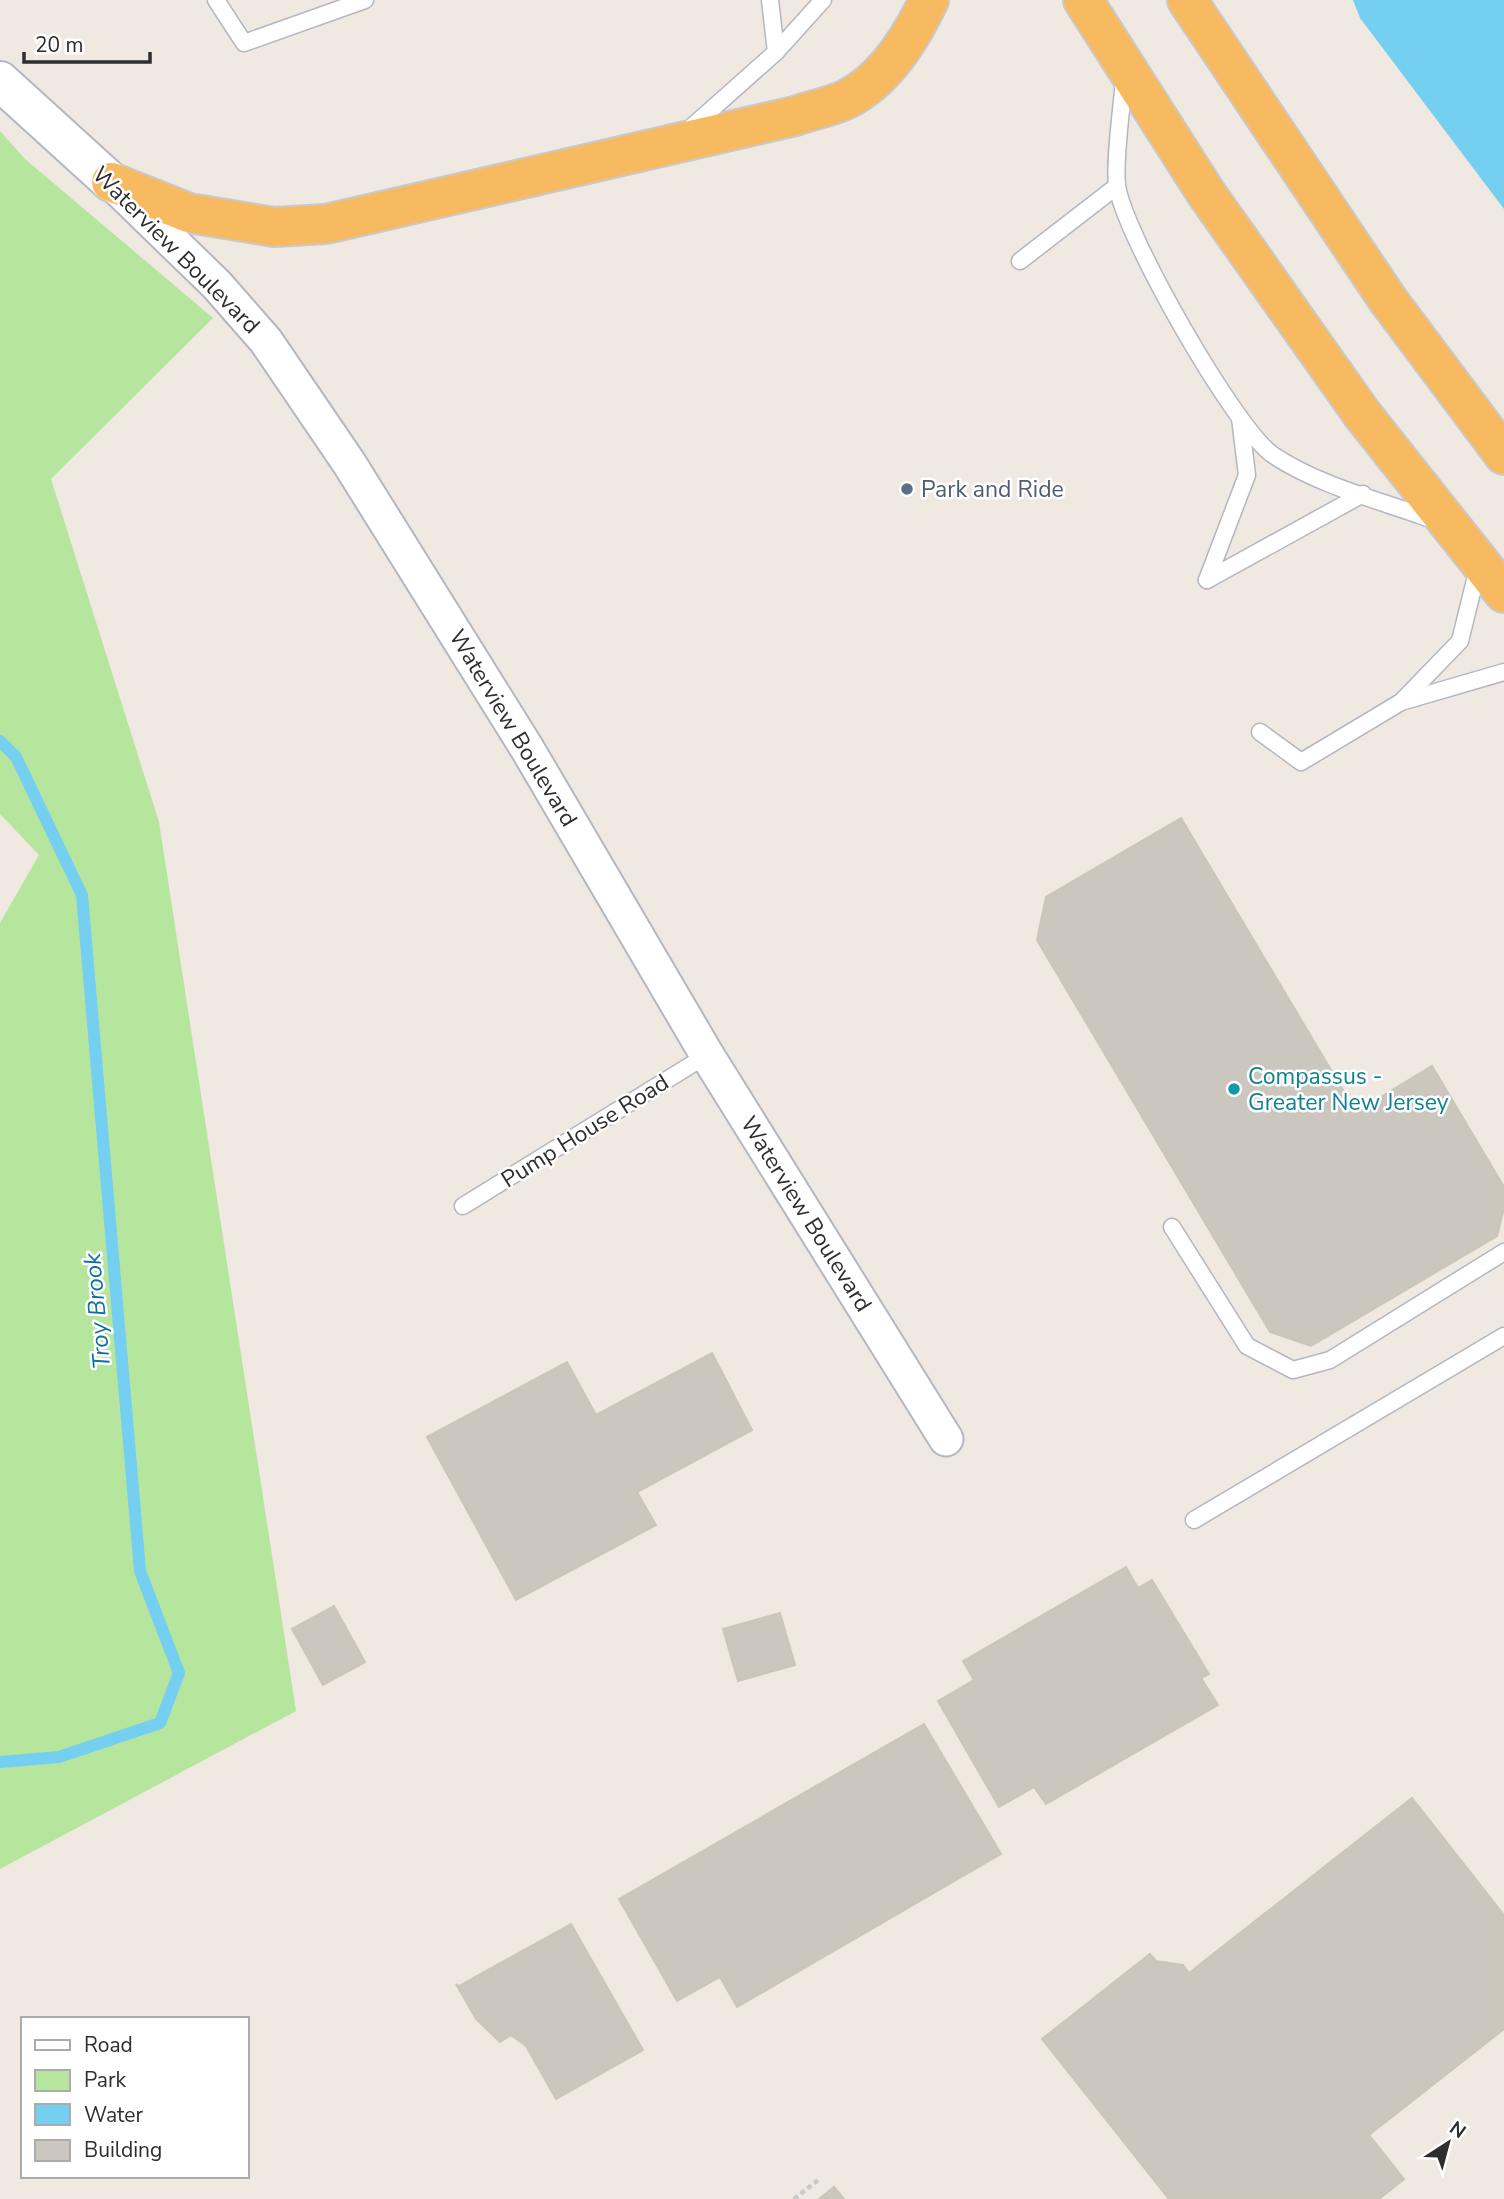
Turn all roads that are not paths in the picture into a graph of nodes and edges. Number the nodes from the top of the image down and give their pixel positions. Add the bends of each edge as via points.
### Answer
1 (216, 0) edge
2 (365, 0) edge
3 (771, 0) edge
4 (823, 0) edge
5 (929, 0) edge
6 (1083, 0) edge
7 (1187, 0) edge
8 (776, 52) junction
9 (1125, 66) junction
10 (0, 81) edge
11 (673, 145) junction
12 (111, 182) junction
13 (1117, 186) junction
14 (1020, 261) dead end
15 (1240, 418) junction
16 (1504, 455) edge
17 (1363, 494) junction
18 (1451, 526) junction
19 (1479, 562) junction
20 (1504, 593) edge
21 (1504, 672) edge
22 (1401, 702) junction
23 (1260, 732) dead end
24 (707, 1055) junction
25 (463, 1206) dead end
26 (1172, 1227) dead end
27 (1504, 1252) edge
28 (1504, 1335) edge
29 (946, 1438) dead end
30 (1194, 1520) dead end

1 - 2 lane via 244,43
3 - 8 lane
4 - 8 lane
5 - 11 highway via 916,29 891,63 846,99
6 - 9 highway
7 - 16 highway via 1388,300
8 - 11 lane
9 - 13 lane
9 - 18 highway via 1206,193 1362,414
10 - 12 street, Waterview Boulevard
11 - 12 highway via 313,225 274,227 189,213
12 - 24 street, Waterview Boulevard via 217,285 273,351 349,463 528,750
13 - 14 lane
13 - 15 lane via 1152,277
15 - 17 lane via 1271,454 1310,475
15 - 17 lane via 1247,475 1207,580
17 - 18 lane
18 - 19 highway
19 - 20 highway
19 - 22 lane via 1460,641
21 - 22 lane
22 - 23 lane via 1301,762
24 - 25 lane, Pump House Road
24 - 29 street, Waterview Boulevard
26 - 27 lane via 1247,1346 1293,1370 1330,1360
28 - 30 lane

